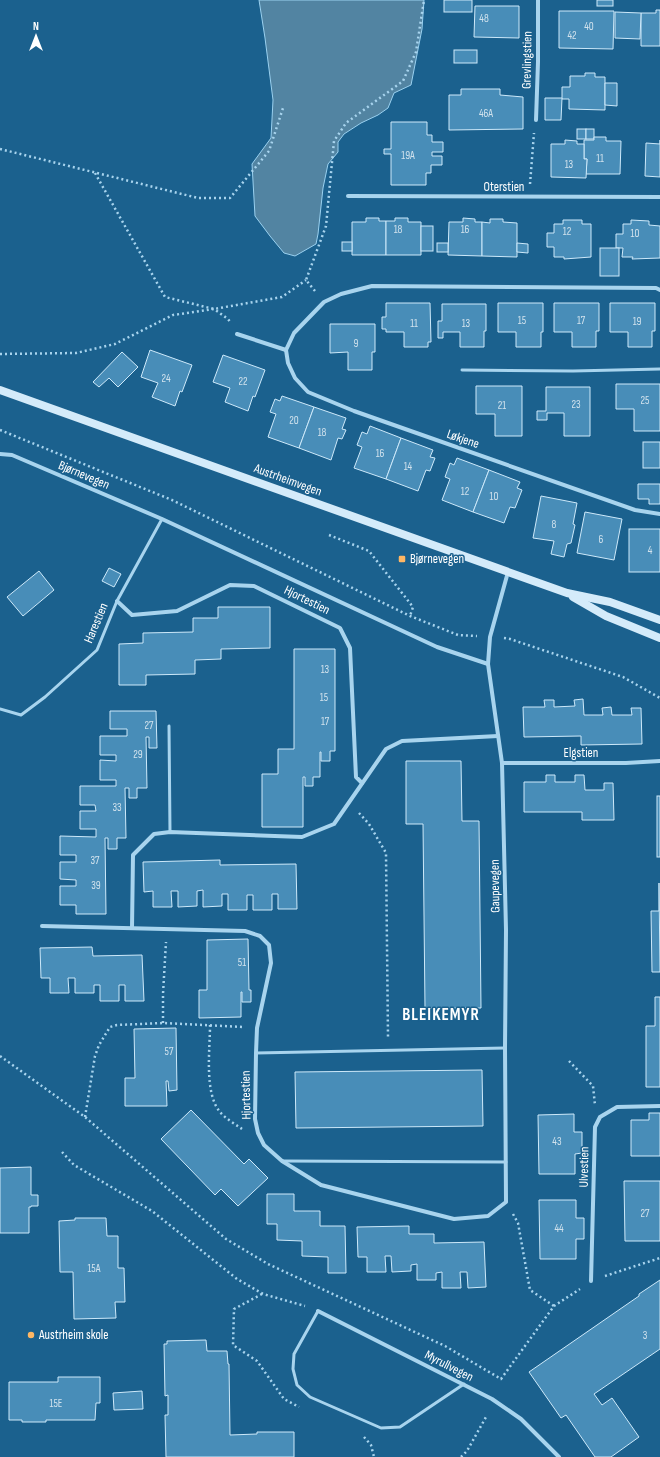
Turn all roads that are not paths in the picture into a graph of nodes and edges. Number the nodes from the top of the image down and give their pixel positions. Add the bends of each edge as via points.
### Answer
1 (538, 0) edge
2 (536, 120) road end
3 (348, 196) dead end
4 (660, 197) edge
5 (660, 290) edge
6 (237, 334) road end
7 (286, 350) junction
8 (660, 369) edge
9 (462, 370) dead end
10 (0, 390) edge
11 (0, 454) edge
12 (660, 514) edge
13 (162, 518) junction
14 (508, 572) junction
15 (567, 593) junction
16 (117, 601) junction
17 (660, 620) edge
18 (660, 638) edge
19 (488, 664) junction
20 (0, 709) edge
21 (169, 726) dead end
22 (498, 736) junction
23 (660, 761) edge
24 (502, 763) junction
25 (362, 783) junction
26 (170, 832) junction
27 (42, 926) dead end
28 (132, 928) junction
29 (505, 1048) junction
30 (256, 1053) junction
31 (660, 1106) edge
32 (282, 1161) junction
33 (506, 1162) junction
34 (506, 1202) joint
35 (592, 1281) road end
36 (318, 1311) joint
37 (464, 1384) junction
38 (559, 1457) edge

1 - 2 street, Grevlingstien
3 - 4 street, Oterstien
5 - 7 street via 372,286 341,294 324,302 294,333
6 - 7 street
7 - 12 street, Løkjene via 295,378 308,392 354,411 634,510
8 - 9 lane
10 - 14 main road, Austrheimvegen
11 - 13 street, Bjørnevegen via 12,454
13 - 16 lane, Harestien
13 - 19 street, Bjørnevegen via 437,647
14 - 15 main road, Austrheimvegen
14 - 19 street, Gaupevegen via 490,637
15 - 17 main road, Austrheimvegen via 610,602
15 - 18 main road, Austrheimvegen via 606,616
16 - 20 lane, Harestien via 97,650 21,715
16 - 25 street, Hjortestien via 132,615 177,611 230,584 254,586 340,628 350,648 356,777
19 - 22 street, Gaupevegen
21 - 26 lane
22 - 24 street, Gaupevegen
22 - 25 street via 402,740 386,749
23 - 24 street, Elgstien
24 - 29 street, Gaupevegen via 506,930
25 - 26 street via 334,824 302,837
26 - 28 street via 154,834 133,855
27 - 28 street, Hjortestien
28 - 30 street, Hjortestien via 245,932 260,936 269,945 271,962 257,1028
29 - 30 lane
29 - 33 street, Gaupevegen
30 - 32 street, Hjortestien via 255,1119 258,1133 264,1145
31 - 35 street, Ulvestien via 617,1107 600,1117 595,1127
32 - 33 lane
32 - 34 street, Hjortestien via 321,1184 454,1219 488,1216
33 - 34 street, Gaupevegen
36 - 37 street, Myrullvegen
36 - 37 lane via 294,1354 293,1369 297,1385 310,1397 381,1428 400,1427
37 - 38 street, Myrullvegen via 522,1419

